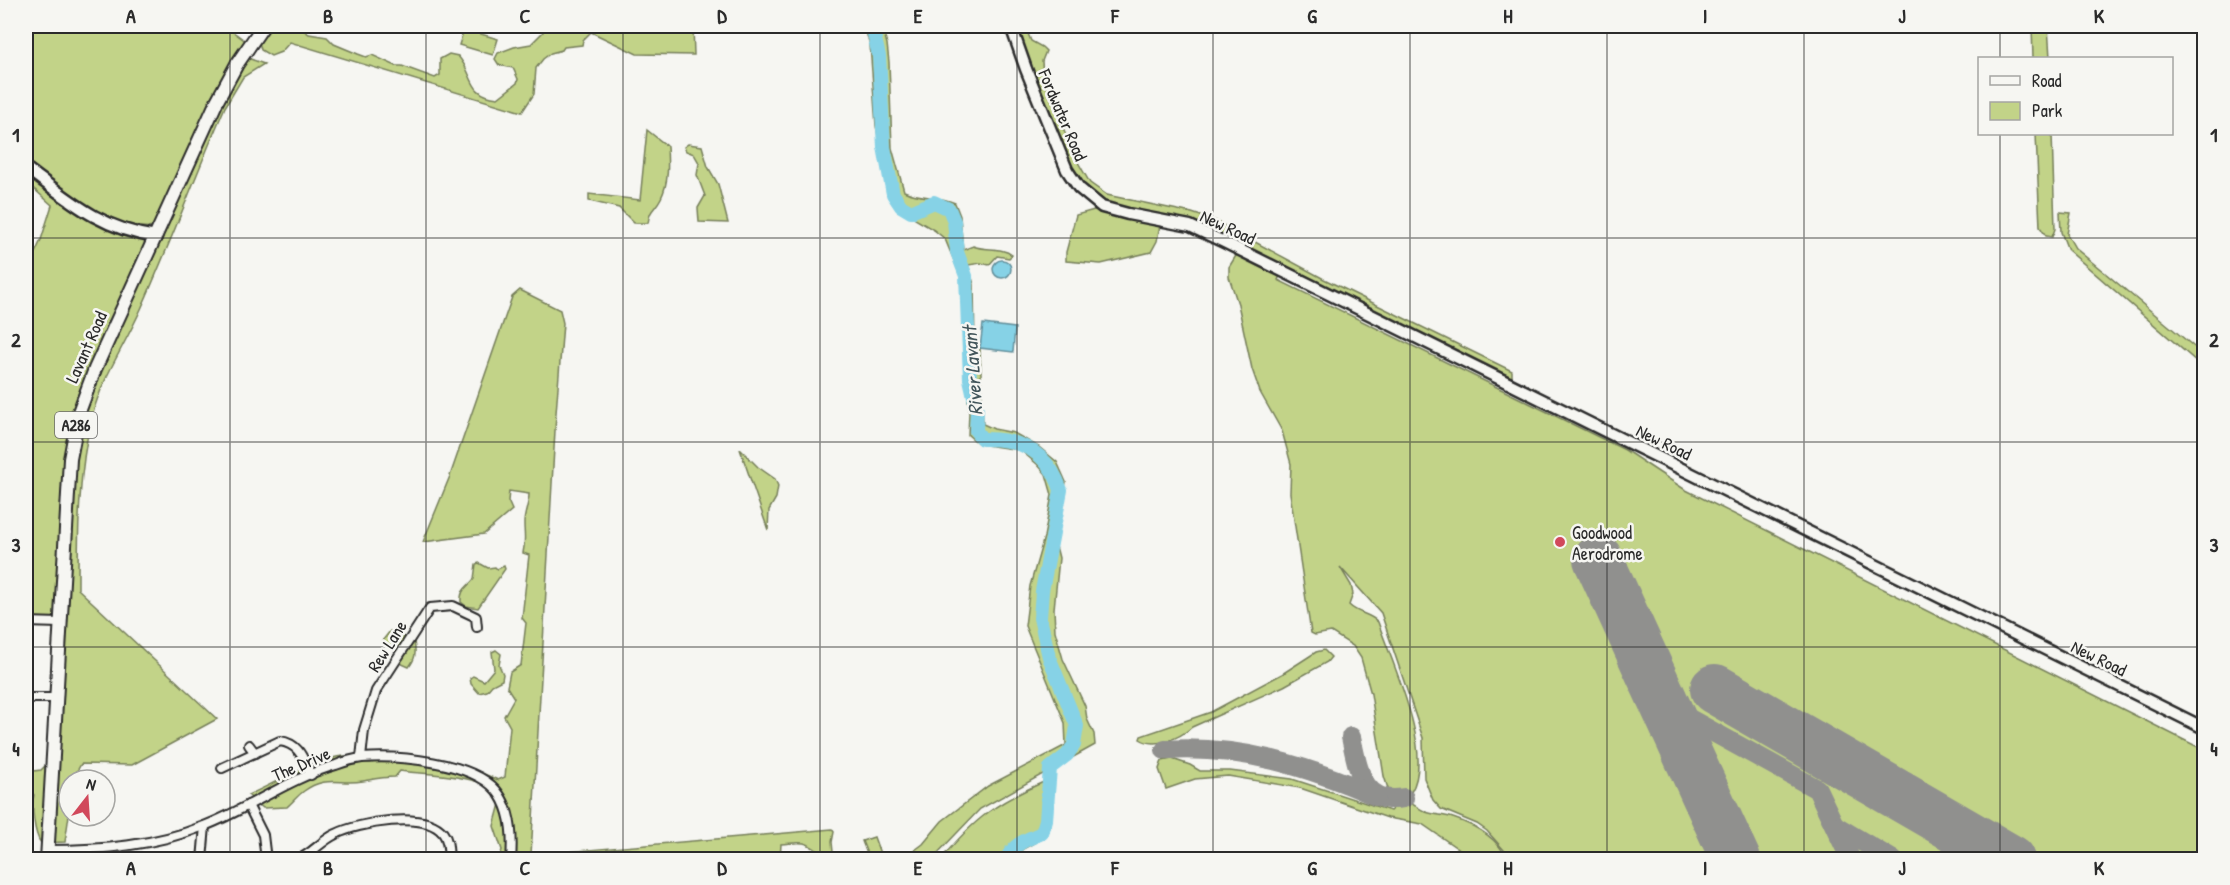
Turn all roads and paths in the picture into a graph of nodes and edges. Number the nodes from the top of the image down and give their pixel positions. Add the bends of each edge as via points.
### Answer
1 (263, 26) edge
2 (1011, 26) edge
3 (26, 168) edge
4 (1102, 207) joint
5 (156, 237) junction
6 (26, 622) edge
7 (60, 623) junction
8 (477, 627) dead end
9 (26, 698) edge
10 (56, 698) junction
11 (2205, 728) edge
12 (249, 745) dead end
13 (255, 753) junction
14 (361, 758) junction
15 (222, 768) dead end
16 (311, 775) junction
17 (248, 805) junction
18 (205, 826) junction
19 (48, 855) edge
20 (202, 860) edge
21 (266, 860) edge
22 (297, 860) edge
23 (449, 860) edge
24 (511, 860) edge

1 - 5 main road, Lavant Road / A286 via 217,101
2 - 4 street, Fordwater Road via 1067,170 1079,188
3 - 5 street via 104,222
4 - 11 street, New Road via 1190,226
5 - 7 main road, Lavant Road / A286 via 79,412 70,459
6 - 7 street
7 - 10 main road, Lavant Road / A286
8 - 14 street, Rew Lane via 476,617 453,606 430,608 376,691 364,730
9 - 10 street
10 - 19 main road, Lavant Road / A286
12 - 13 street
13 - 15 street
13 - 16 street via 280,741 289,742 300,751
14 - 16 street, The Drive
14 - 24 street, The Drive via 431,763 463,770 488,782 509,814
16 - 17 street, The Drive
17 - 18 street, The Drive
17 - 21 street via 262,835
18 - 19 street, The Drive via 147,844
18 - 20 street
22 - 23 street via 352,827 396,820 432,825 442,831 448,843

